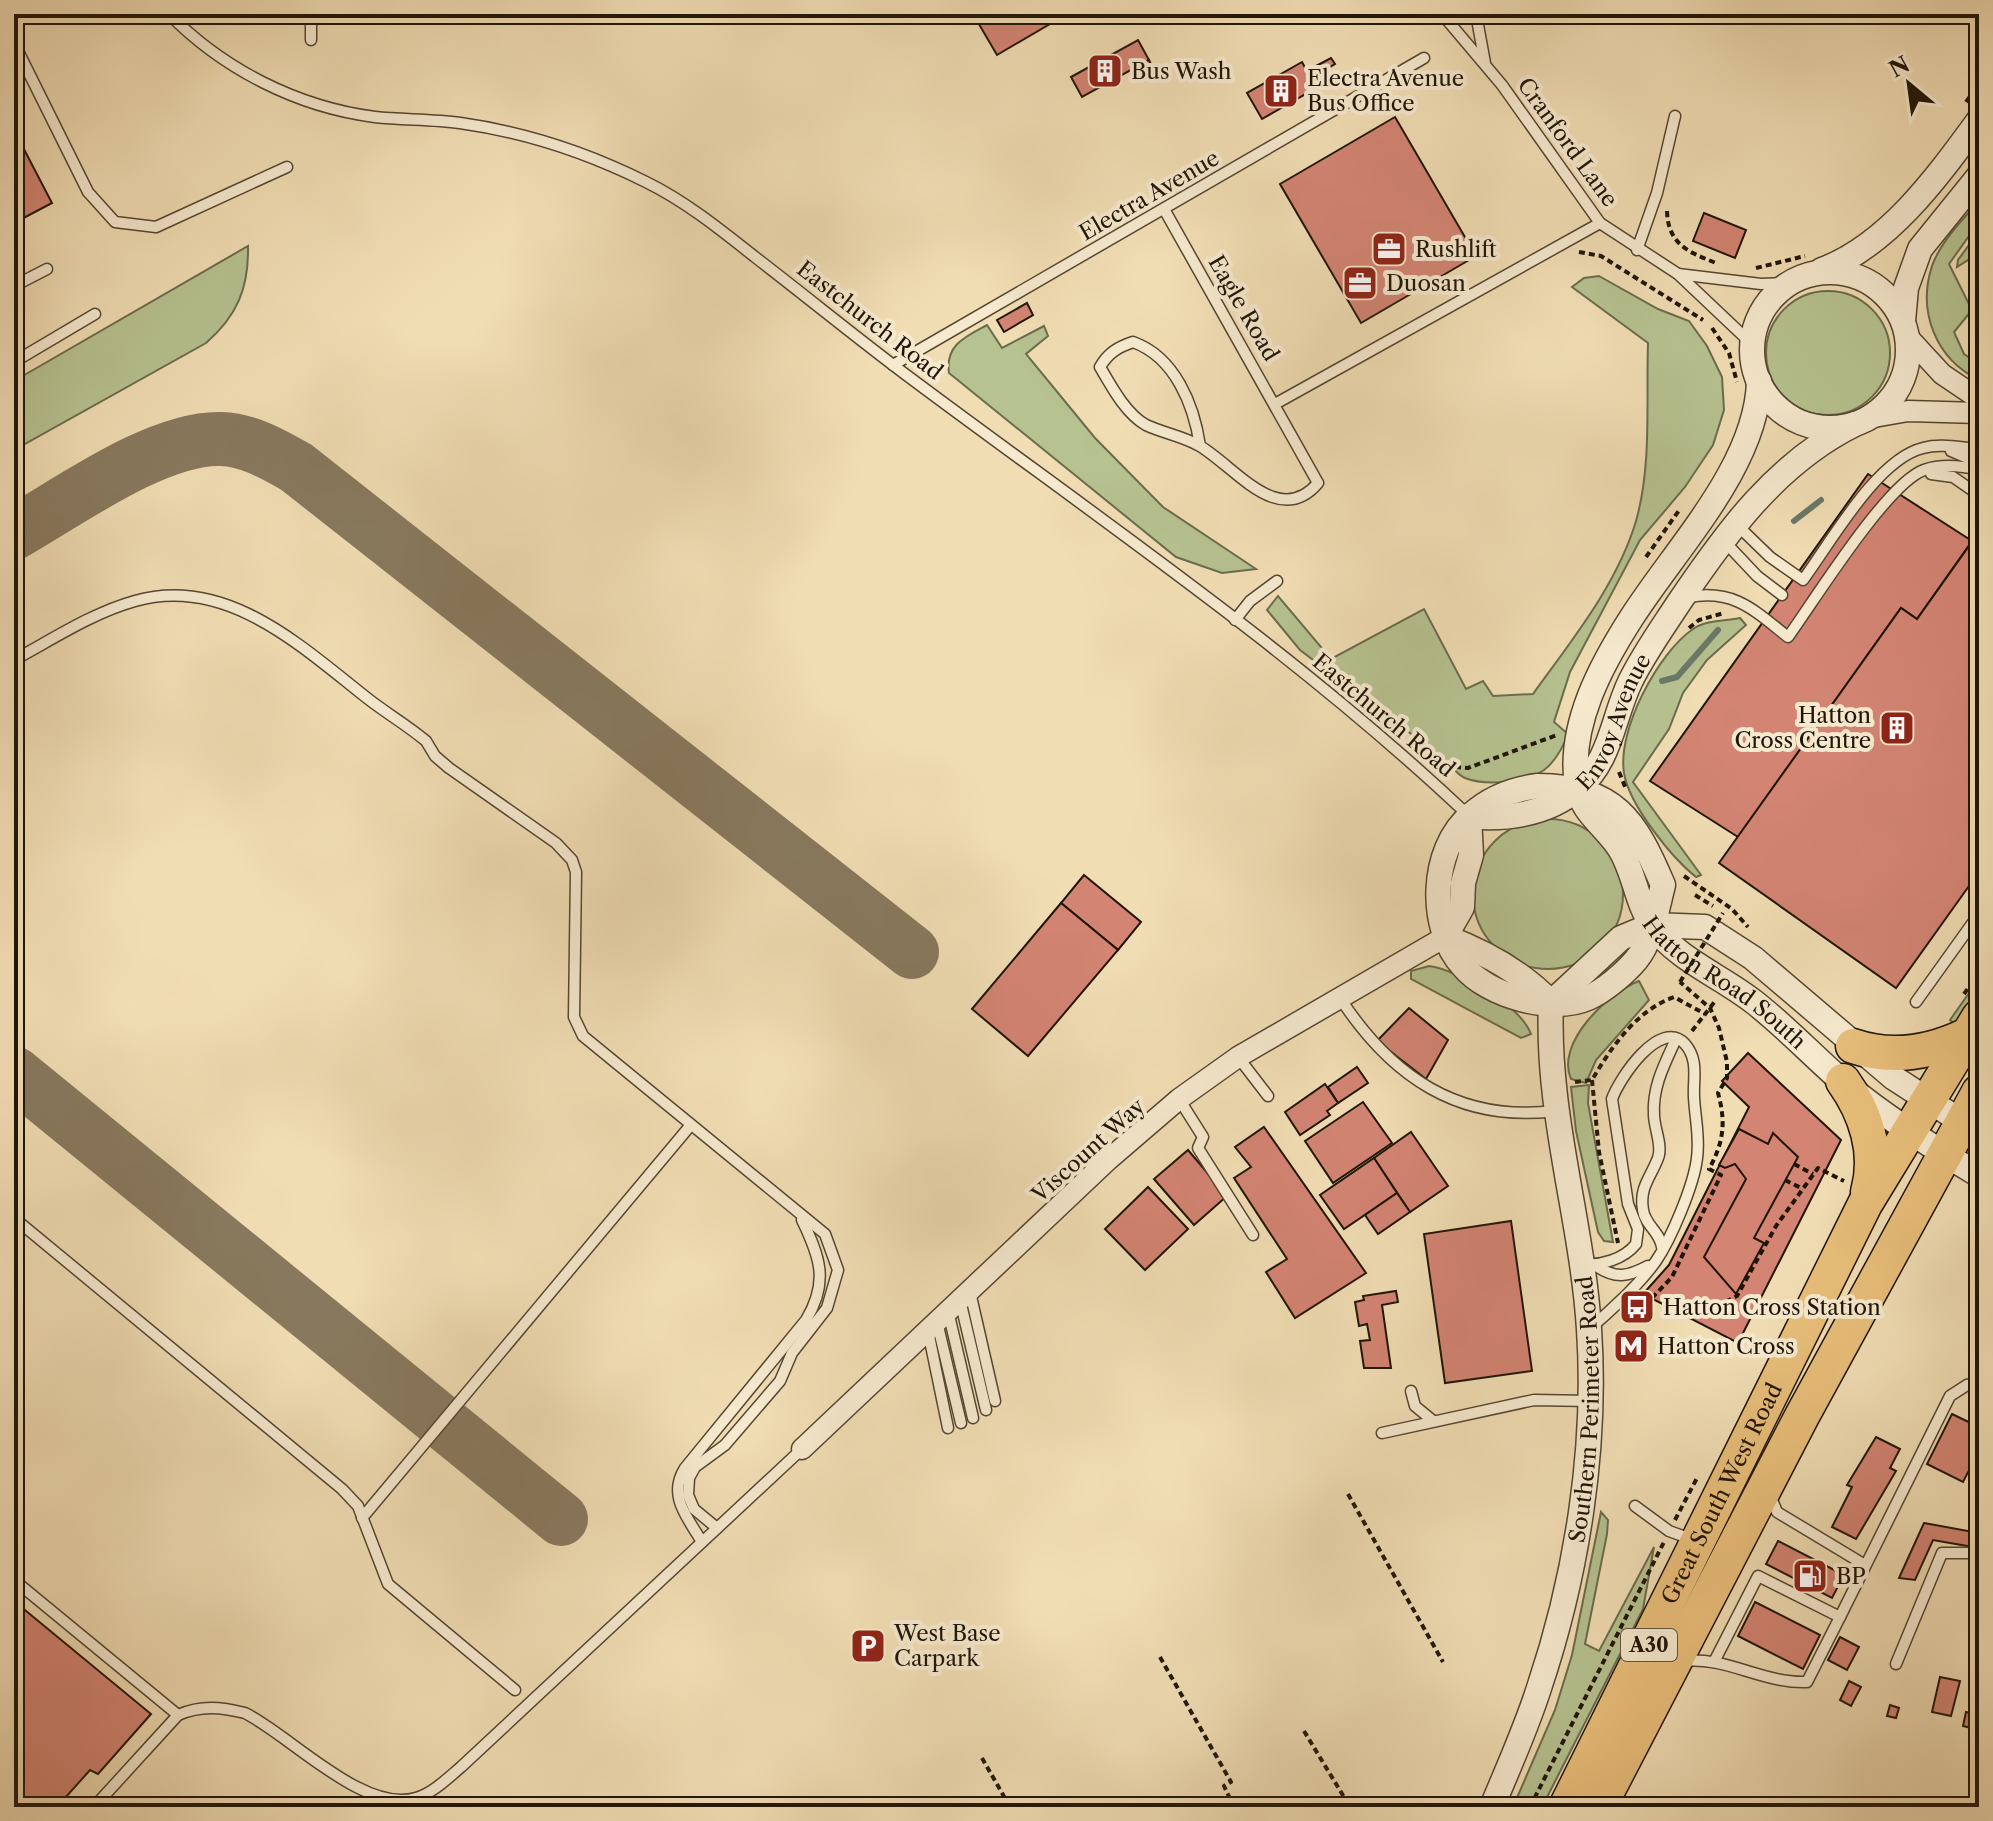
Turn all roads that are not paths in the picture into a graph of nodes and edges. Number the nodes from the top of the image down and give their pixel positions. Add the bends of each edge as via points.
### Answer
1 (169, 14) edge
2 (311, 14) edge
3 (1442, 14) edge
4 (1476, 14) edge
5 (311, 40) dead end
6 (14, 43) edge
7 (1424, 58) dead end
8 (1485, 63) junction
9 (1970, 114) edge
10 (1675, 116) dead end
11 (287, 167) dead end
12 (1979, 176) edge
13 (1164, 209) junction
14 (1600, 223) junction
15 (1637, 250) junction
16 (47, 269) dead end
17 (1803, 271) junction
18 (1678, 274) junction
19 (14, 286) edge
20 (95, 314) dead end
21 (1905, 328) junction
22 (1753, 345) junction
23 (14, 362) edge
24 (893, 365) junction
25 (1748, 382) junction
26 (1979, 399) edge
27 (1275, 404) junction
28 (1979, 413) edge
29 (1862, 421) junction
30 (1200, 446) junction
31 (1979, 449) edge
32 (1977, 467) edge
33 (1880, 481) dead end
34 (1896, 490) dead end
35 (1979, 495) edge
36 (1729, 532) junction
37 (1277, 581) dead end
38 (1782, 595) dead end
39 (1683, 598) junction
40 (1235, 620) junction
41 (14, 660) edge
42 (1578, 789) junction
43 (1469, 816) junction
44 (1979, 914) edge
45 (1652, 925) junction
46 (1445, 937) junction
47 (1340, 998) junction
48 (1916, 1002) dead end
49 (1551, 1003) junction
50 (1972, 1027) edge
51 (1680, 1041) junction
52 (1853, 1046) junction
53 (1238, 1057) junction
54 (1843, 1081) junction
55 (1979, 1092) edge
56 (1918, 1094) junction
57 (1268, 1096) dead end
58 (1179, 1099) junction
59 (1555, 1111) junction
60 (1898, 1124) junction
61 (690, 1126) junction
62 (1970, 1127) edge
63 (1943, 1154) junction
64 (1979, 1175) edge
65 (1856, 1193) junction
66 (14, 1218) edge
67 (802, 1219) junction
68 (1253, 1235) dead end
69 (1662, 1247) junction
70 (1656, 1261) junction
71 (1589, 1265) junction
72 (949, 1311) junction
73 (1589, 1329) junction
74 (1979, 1383) edge
75 (1411, 1391) dead end
76 (995, 1401) dead end
77 (1590, 1401) junction
78 (986, 1410) dead end
79 (973, 1418) dead end
80 (1432, 1420) junction
81 (961, 1423) dead end
82 (948, 1428) dead end
83 (1382, 1433) dead end
84 (802, 1449) joint
85 (1766, 1485) junction
86 (1635, 1506) dead end
87 (362, 1518) junction
88 (717, 1528) junction
89 (702, 1542) junction
90 (1699, 1543) junction
91 (1979, 1553) edge
92 (1865, 1565) junction
93 (14, 1580) edge
94 (1840, 1617) junction
95 (1673, 1662) junction
96 (1714, 1662) junction
97 (1896, 1664) dead end
98 (515, 1690) dead end
99 (178, 1715) junction
100 (94, 1807) edge
101 (1492, 1807) edge
102 (1566, 1807) edge
103 (1599, 1807) edge

1 - 24 lane, Eastchurch Road via 229,65 319,106 516,133 650,183 713,224
2 - 5 lane
3 - 8 lane, Cranford Lane
4 - 8 lane
6 - 11 lane via 88,192 115,222 156,227
7 - 13 lane, Electra Avenue
8 - 14 lane, Cranford Lane
9 - 17 street via 1909,207 1876,240 1850,257
10 - 15 lane
12 - 21 street via 1920,249 1906,288
13 - 24 lane, Electra Avenue
13 - 27 lane, Eagle Road
14 - 15 lane, Cranford Lane
14 - 27 lane
15 - 18 lane, Cranford Lane
16 - 19 lane
17 - 18 lane, Cranford Lane via 1761,284
17 - 21 street via 1865,280 1895,305
17 - 22 street via 1764,309
18 - 22 lane, Cranford Lane
20 - 23 lane
21 - 26 street via 1942,374
21 - 29 street via 1906,370 1897,391
22 - 25 street
24 - 40 lane, Eastchurch Road
25 - 29 street via 1802,423 1835,428
25 - 42 street, Envoy Avenue via 1758,406 1742,456 1601,671 1574,753
27 - 30 lane, Eagle Road via 1318,483 1308,494 1286,500 1263,494
28 - 29 street via 1908,411
29 - 36 street, Envoy Avenue via 1817,445 1788,469
30 - 30 lane via 1145,424 1106,379 1100,367 1105,359 1133,342 1151,352 1176,375 1197,424
31 - 36 lane via 1925,447 1899,458 1803,580
32 - 33 lane via 1952,451 1925,450 1901,460
32 - 39 lane via 1923,470 1896,487 1788,637 1730,596
34 - 35 lane via 1924,475 1941,473
36 - 38 lane via 1757,576
36 - 39 street, Envoy Avenue
37 - 40 lane
39 - 42 street, Envoy Avenue via 1629,685 1605,759
40 - 43 lane, Eastchurch Road via 1369,725
41 - 61 lane via 98,614 137,600 185,595 229,604 281,632 417,733 471,786 564,850 576,872 577,1025 583,1036
42 - 43 street via 1549,809 1504,819
42 - 45 street via 1613,803 1651,859 1663,885
43 - 46 street via 1450,843 1443,867 1438,902
44 - 48 lane
45 - 49 street via 1621,938
45 - 52 street, Hatton Road South via 1695,925 1725,938
45 - 54 street, Hatton Road South via 1677,953 1757,1004
46 - 47 street, Viscount Way
46 - 49 street via 1484,951 1528,978
47 - 53 street, Viscount Way
47 - 59 lane via 1375,1045 1423,1085 1485,1109 1522,1115
49 - 59 street, Southern Perimeter Road
50 - 52 highway via 1903,1054
50 - 56 highway, Great South West Road / A30
51 - 69 lane via 1696,1070 1697,1159
51 - 69 lane via 1659,1073 1653,1114 1659,1157 1643,1192 1643,1213 1661,1237
51 - 71 lane via 1661,1039 1639,1057 1612,1099 1628,1204 1639,1235 1630,1252
52 - 56 street, Hatton Road South
53 - 57 lane
53 - 58 street, Viscount Way
54 - 60 street, Hatton Road South
54 - 65 highway via 1863,1116 1870,1145 1872,1169
55 - 62 highway, Great South West Road / A30
56 - 60 highway, Great South West Road / A30
56 - 62 street, Hatton Road South
58 - 68 lane via 1203,1137 1198,1148
58 - 72 street, Viscount Way
59 - 71 street, Southern Perimeter Road
60 - 63 street, Hatton Road South
60 - 65 highway, Great South West Road / A30
61 - 67 lane
61 - 87 lane
62 - 63 highway, Great South West Road / A30
63 - 64 street, Hatton Road South
63 - 85 highway, Great South West Road / A30
65 - 90 highway, Great South West Road / A30
66 - 87 lane via 342,1489
67 - 88 lane via 830,1243 838,1270 836,1286 780,1381 725,1445 691,1472 691,1504
67 - 89 lane via 822,1270 818,1299 694,1456 678,1484 678,1499
69 - 70 lane
70 - 71 lane via 1620,1277
70 - 73 lane
71 - 73 street, Southern Perimeter Road
72 - 76 lane
72 - 78 lane
72 - 79 lane
72 - 81 lane
72 - 82 lane
72 - 84 street, Viscount Way
73 - 77 street, Southern Perimeter Road
74 - 92 lane via 1950,1396
75 - 80 lane via 1415,1406
77 - 80 lane via 1534,1400
77 - 101 street, Southern Perimeter Road via 1577,1527 1553,1644
80 - 83 lane
84 - 88 lane
85 - 92 lane via 1777,1512
85 - 95 highway, Great South West Road / A30
86 - 90 lane via 1669,1531
87 - 98 lane via 388,1584
88 - 89 lane
89 - 99 lane via 461,1767 417,1798 377,1798 245,1713 194,1707
90 - 102 highway, Great South West Road / A30
91 - 97 lane via 1942,1553
92 - 94 lane
93 - 99 lane
94 - 96 lane via 1807,1682 1786,1683
94 - 96 lane via 1758,1576
95 - 96 lane
95 - 103 highway, Great South West Road / A30
99 - 100 lane

